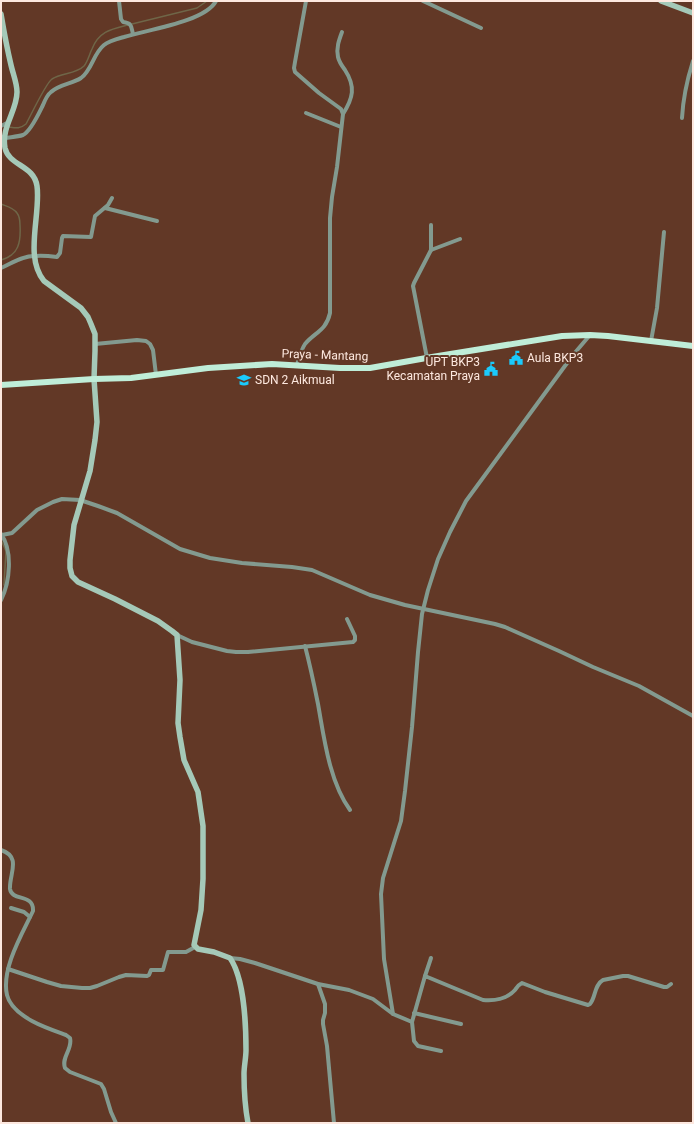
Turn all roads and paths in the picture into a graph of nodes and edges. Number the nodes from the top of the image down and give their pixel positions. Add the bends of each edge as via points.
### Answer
1 (119, 1) edge
2 (216, 1) edge
3 (306, 1) edge
4 (423, 1) edge
5 (661, 1) edge
6 (693, 13) edge
7 (1, 14) edge
8 (481, 28) dead end
9 (133, 32) junction
10 (342, 32) dead end
11 (693, 61) edge
12 (306, 113) dead end
13 (343, 114) junction
14 (682, 118) dead end
15 (5, 125) edge
16 (342, 127) junction
17 (5, 135) junction
18 (112, 198) dead end
19 (105, 208) junction
20 (157, 221) dead end
21 (431, 225) dead end
22 (664, 232) dead end
23 (460, 239) dead end
24 (431, 250) junction
25 (35, 256) junction
26 (1, 268) edge
27 (590, 335) junction
28 (651, 340) junction
29 (95, 344) junction
30 (693, 346) edge
31 (427, 358) junction
32 (297, 365) junction
33 (156, 375) junction
34 (94, 379) junction
35 (1, 385) edge
36 (80, 500) junction
37 (2, 534) edge
38 (1, 600) edge
39 (424, 608) junction
40 (347, 619) dead end
41 (177, 635) junction
42 (305, 646) junction
43 (693, 716) edge
44 (350, 810) dead end
45 (1, 850) edge
46 (11, 908) dead end
47 (30, 917) junction
48 (194, 947) junction
49 (230, 958) junction
50 (431, 958) dead end
51 (8, 969) junction
52 (424, 976) junction
53 (318, 984) junction
54 (670, 984) dead end
55 (414, 1013) junction
56 (393, 1014) junction
57 (412, 1022) junction
58 (461, 1024) dead end
59 (440, 1051) dead end
60 (116, 1123) edge
61 (248, 1123) edge
62 (334, 1123) edge

1 - 9 street via 121,20 130,24
2 - 9 street via 202,14 192,18
3 - 13 street via 295,72 341,109
4 - 8 street
5 - 6 street
7 - 15 street via 17,92 14,107
9 - 17 street via 103,46 81,78 50,92 39,114 25,133 21,136
10 - 13 street via 338,42 338,58 351,82 353,92
11 - 14 street via 688,76
12 - 16 street
13 - 16 street
15 - 17 street
16 - 32 street via 330,218 330,313 324,326 305,345
17 - 25 street via 8,156 32,174 37,183
18 - 19 street
19 - 20 street
19 - 25 street via 95,216 91,237 63,236 59,256
21 - 24 street
22 - 28 street via 657,308
23 - 24 street
24 - 31 street via 413,286
25 - 26 street via 20,259
25 - 29 street via 36,267 44,281 81,308 88,317
27 - 28 main road, Praya - Mantang
27 - 31 main road, Praya - Mantang via 562,336
27 - 39 street via 466,501 438,559
28 - 30 main road, Praya - Mantang
29 - 33 street via 146,341 153,350
29 - 34 street
31 - 32 main road, Praya - Mantang via 370,368
32 - 33 main road, Praya - Mantang via 208,368
33 - 34 main road, Praya - Mantang
34 - 35 main road, Praya - Mantang
34 - 36 street via 97,422 95,440 90,470
36 - 37 street via 62,499 53,502 37,510 12,533
36 - 39 street via 117,513 180,549 226,561 312,570 370,594
36 - 41 street via 70,560 72,576 78,582 158,621
37 - 38 street via 9,559 6,586
39 - 43 street via 505,627 639,686
39 - 56 street via 401,821 383,878 381,894 384,959
40 - 42 street via 355,636 353,642
41 - 42 street via 192,642 236,652
41 - 48 street via 180,680 178,723 184,760 198,792 203,826 201,910
42 - 44 street via 328,753 343,800
45 - 47 street via 9,854 12,861 10,890 14,895 31,902 33,908
46 - 47 street
47 - 51 street
48 - 49 street
48 - 51 street via 186,952 168,952 163,970 151,970 147,976 126,975 90,988 61,986
49 - 53 street
49 - 61 street via 236,968 244,1004 244,1074
50 - 52 street
51 - 60 street via 7,995 12,1005 33,1021 70,1038 71,1046 64,1063 65,1068 101,1084
52 - 54 street via 483,1000 500,999 509,995 522,983 588,1005 591,1004 597,987 603,980 626,976 664,987
52 - 55 street
53 - 56 street via 349,990 373,999
53 - 62 street via 325,1004 323,1024
55 - 57 street
55 - 58 street
56 - 57 street
57 - 59 street via 416,1044

